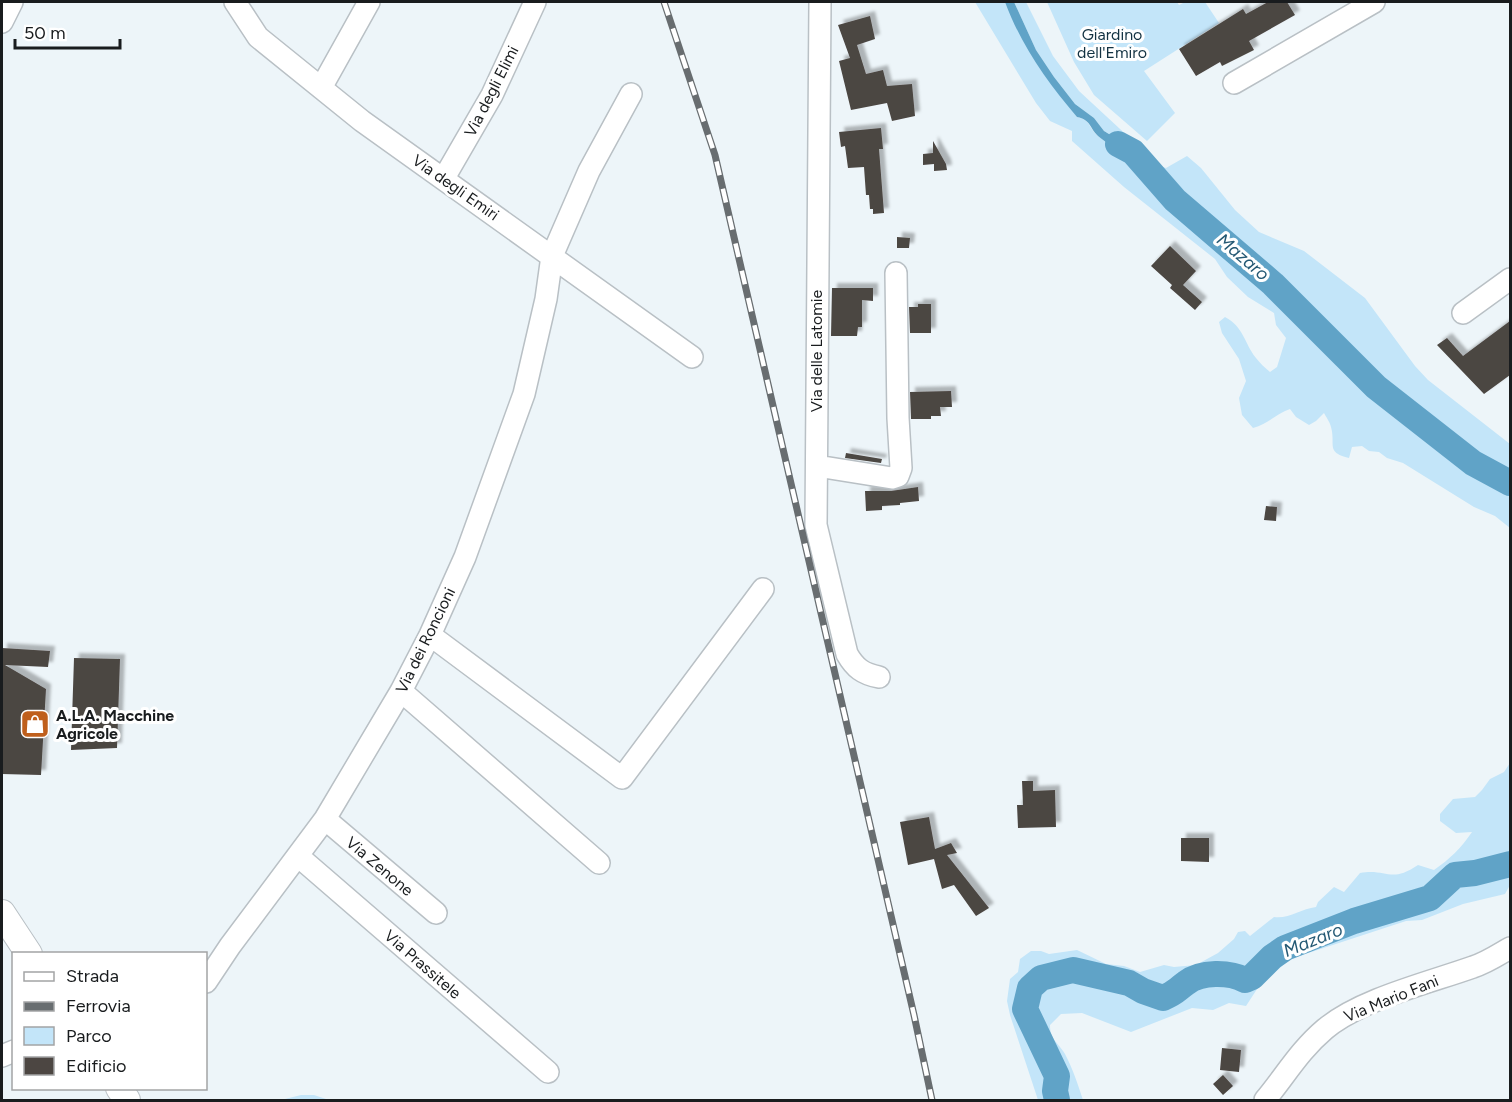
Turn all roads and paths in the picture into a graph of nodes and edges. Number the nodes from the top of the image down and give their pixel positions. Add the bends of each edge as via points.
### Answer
1 (12, 2) edge
2 (235, 2) edge
3 (369, 2) edge
4 (536, 2) edge
5 (820, 2) edge
6 (1374, 2) edge
7 (2, 22) edge
8 (1234, 83) dead end
9 (321, 88) junction
10 (631, 94) dead end
11 (444, 178) junction
12 (552, 256) junction
13 (896, 273) dead end
14 (1510, 279) edge
15 (1463, 313) dead end
16 (692, 357) dead end
17 (817, 466) junction
18 (763, 589) dead end
19 (430, 635) junction
20 (879, 677) dead end
21 (401, 691) junction
22 (325, 819) junction
23 (298, 856) junction
24 (599, 862) dead end
25 (2, 913) edge
26 (436, 913) dead end
27 (1510, 948) edge
28 (28, 952) edge
29 (207, 980) edge
30 (548, 1072) dead end
31 (1265, 1101) edge

1 - 7 street
2 - 9 street, Via degli Emiri via 258,37
3 - 9 street
4 - 11 street, Via degli Elimi via 492,95
5 - 17 street, Via delle Latomie
6 - 8 street
9 - 11 street, Via degli Emiri
10 - 12 street, Via dei Roncioni via 589,171
11 - 12 street, Via degli Emiri
12 - 16 street, Via degli Emiri
12 - 19 street, Via dei Roncioni via 524,394 465,557
13 - 17 street via 901,468 898,476
14 - 15 street
17 - 20 street, Via delle Latomie via 816,525 847,654 866,675
18 - 19 street via 622,778
19 - 21 street, Via dei Roncioni
21 - 22 street, Via dei Roncioni
21 - 24 street
22 - 23 street, Via dei Roncioni
22 - 26 street, Via Zenone
23 - 29 street, Via dei Roncioni
23 - 30 street, Via Prassitele
25 - 28 main road
27 - 31 street, Via Mario Fani via 1476,966 1341,1017 1296,1058

